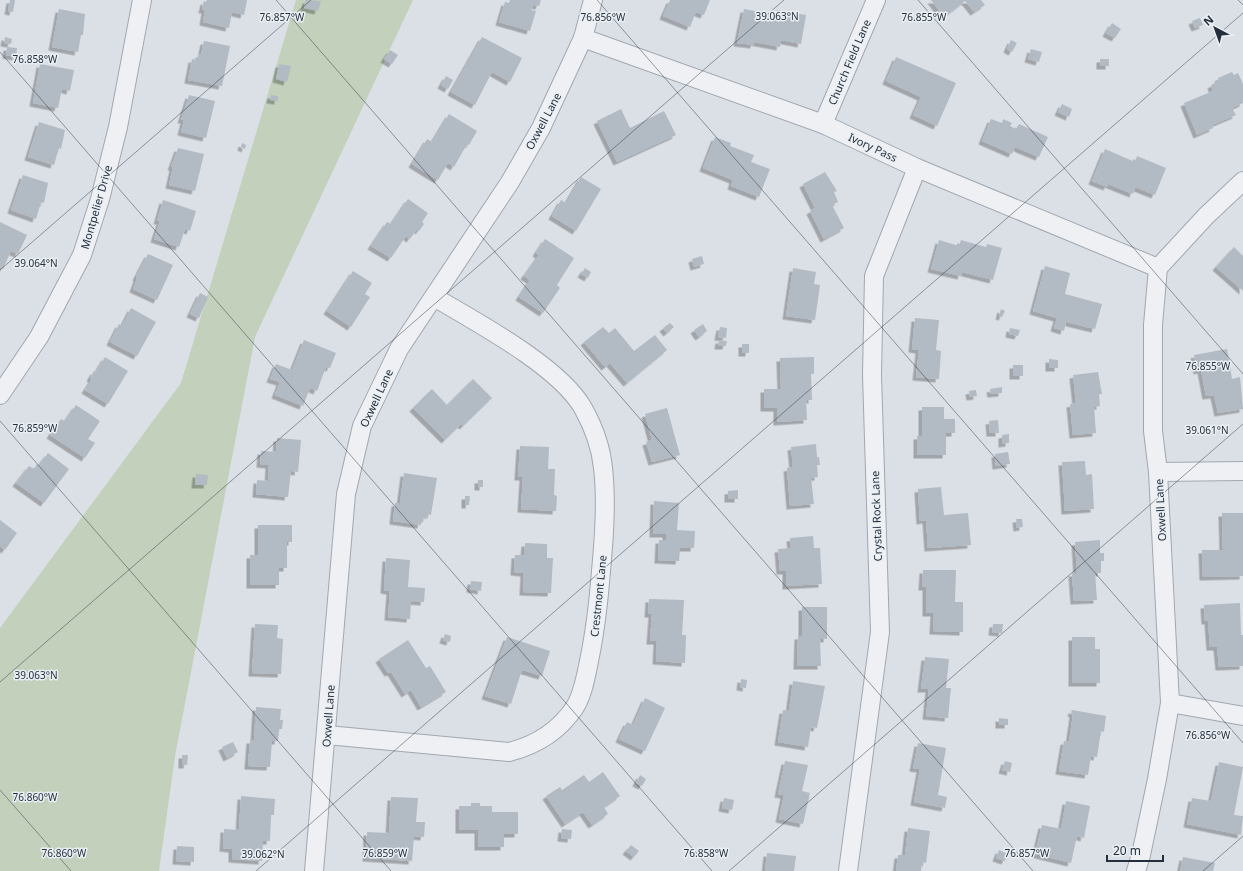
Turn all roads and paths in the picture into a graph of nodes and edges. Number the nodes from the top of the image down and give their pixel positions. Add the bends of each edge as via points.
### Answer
1 (142, 0) edge
2 (592, 0) edge
3 (876, 0) edge
4 (583, 38) junction
5 (823, 124) junction
6 (917, 168) junction
7 (1243, 181) edge
8 (1158, 268) junction
9 (434, 296) junction
10 (0, 395) edge
11 (1243, 471) edge
12 (1158, 472) junction
13 (1170, 703) junction
14 (1243, 716) edge
15 (327, 736) junction
16 (314, 871) edge
17 (848, 871) edge
18 (1136, 871) edge

1 - 10 street, Montpelier Drive via 118,127 100,200 82,255 39,337
2 - 4 street, Oxwell Lane
3 - 5 street, Church Field Lane
4 - 5 street, Ivory Pass
4 - 9 street, Oxwell Lane via 533,142 510,182
5 - 6 street, Ivory Pass
6 - 8 street, Ivory Pass
6 - 17 street, Crystal Rock Lane via 874,276 872,383 880,632
7 - 8 street via 1206,216
8 - 12 street, Oxwell Lane via 1153,325 1152,385 1153,431
9 - 15 street, Oxwell Lane via 399,349 381,383 362,426 358,442 346,494
9 - 15 street, Crestmont Lane via 508,342 545,369 569,390 582,407 596,437 604,468 605,514 600,587 586,678 576,706 560,726 536,744 510,752
11 - 12 street
12 - 13 street, Oxwell Lane
13 - 14 street
13 - 18 street, Oxwell Lane via 1156,786
15 - 16 street, Oxwell Lane

